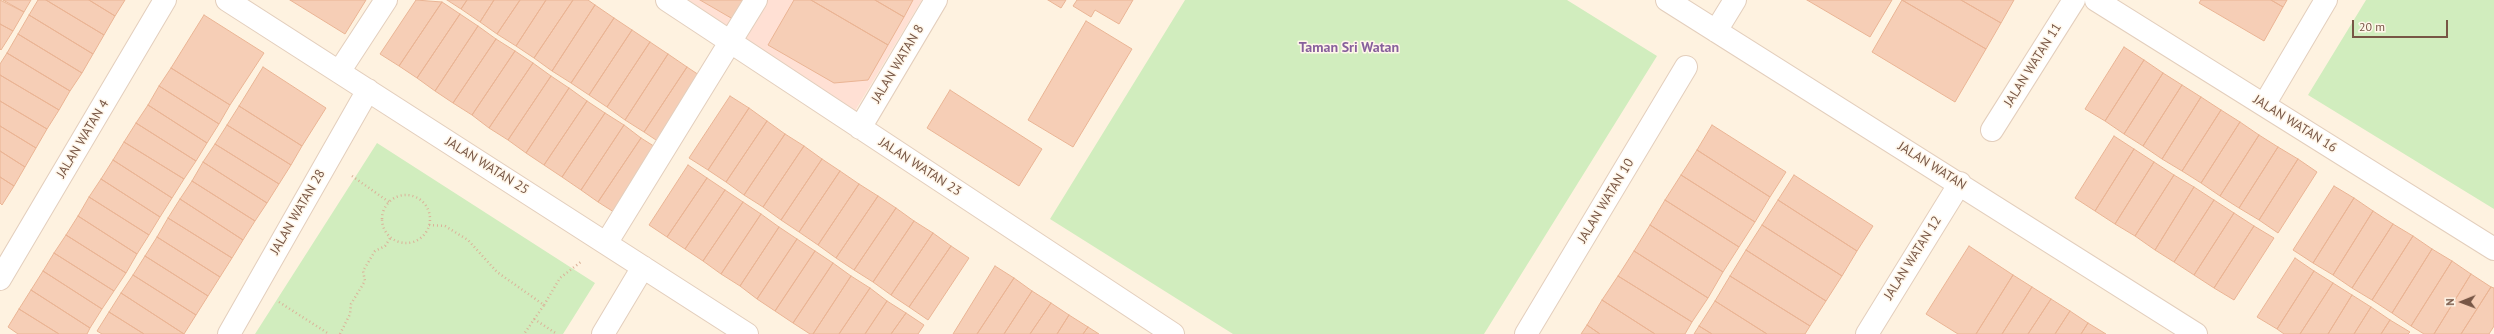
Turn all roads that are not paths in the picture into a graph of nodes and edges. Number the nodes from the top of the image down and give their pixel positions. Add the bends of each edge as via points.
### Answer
1 (165, 0) edge
2 (227, 0) edge
3 (386, 0) edge
4 (667, 0) edge
5 (756, 0) edge
6 (936, 0) edge
7 (1667, 0) edge
8 (1735, 0) edge
9 (2074, 0) edge
10 (2096, 0) edge
11 (2326, 0) edge
12 (1716, 30) junction
13 (731, 42) junction
14 (1686, 68) dead end
15 (339, 72) junction
16 (368, 90) junction
17 (2264, 104) junction
18 (860, 128) junction
19 (1992, 130) dead end
20 (1960, 183) junction
21 (606, 242) junction
22 (2494, 249) edge
23 (643, 267) junction
24 (0, 279) edge
25 (229, 334) edge
26 (603, 334) edge
27 (747, 334) edge
28 (1173, 334) edge
29 (1526, 334) edge
30 (1866, 334) edge
31 (2196, 334) edge

1 - 24 street, JALAN WATAN 4
2 - 15 street, JALAN WATAN 25
3 - 15 street
4 - 13 street, JALAN WATAN 23
5 - 13 street
6 - 18 street, JALAN WATAN 8
7 - 12 street, JALAN WATAN
8 - 12 street
9 - 19 street, JALAN WATAN 11
10 - 17 street, JALAN WATAN 16
11 - 17 street
12 - 20 street, JALAN WATAN
13 - 18 street, JALAN WATAN 23
13 - 21 street
14 - 29 street, JALAN WATAN 10
15 - 16 street, JALAN WATAN 25
16 - 21 street, JALAN WATAN 25
16 - 25 street, JALAN WATAN 28
17 - 22 street, JALAN WATAN 16
18 - 28 street, JALAN WATAN 23
20 - 30 street, JALAN WATAN 12
20 - 31 street, JALAN WATAN
21 - 23 street, JALAN WATAN 25
23 - 26 street
23 - 27 street, JALAN WATAN 25

